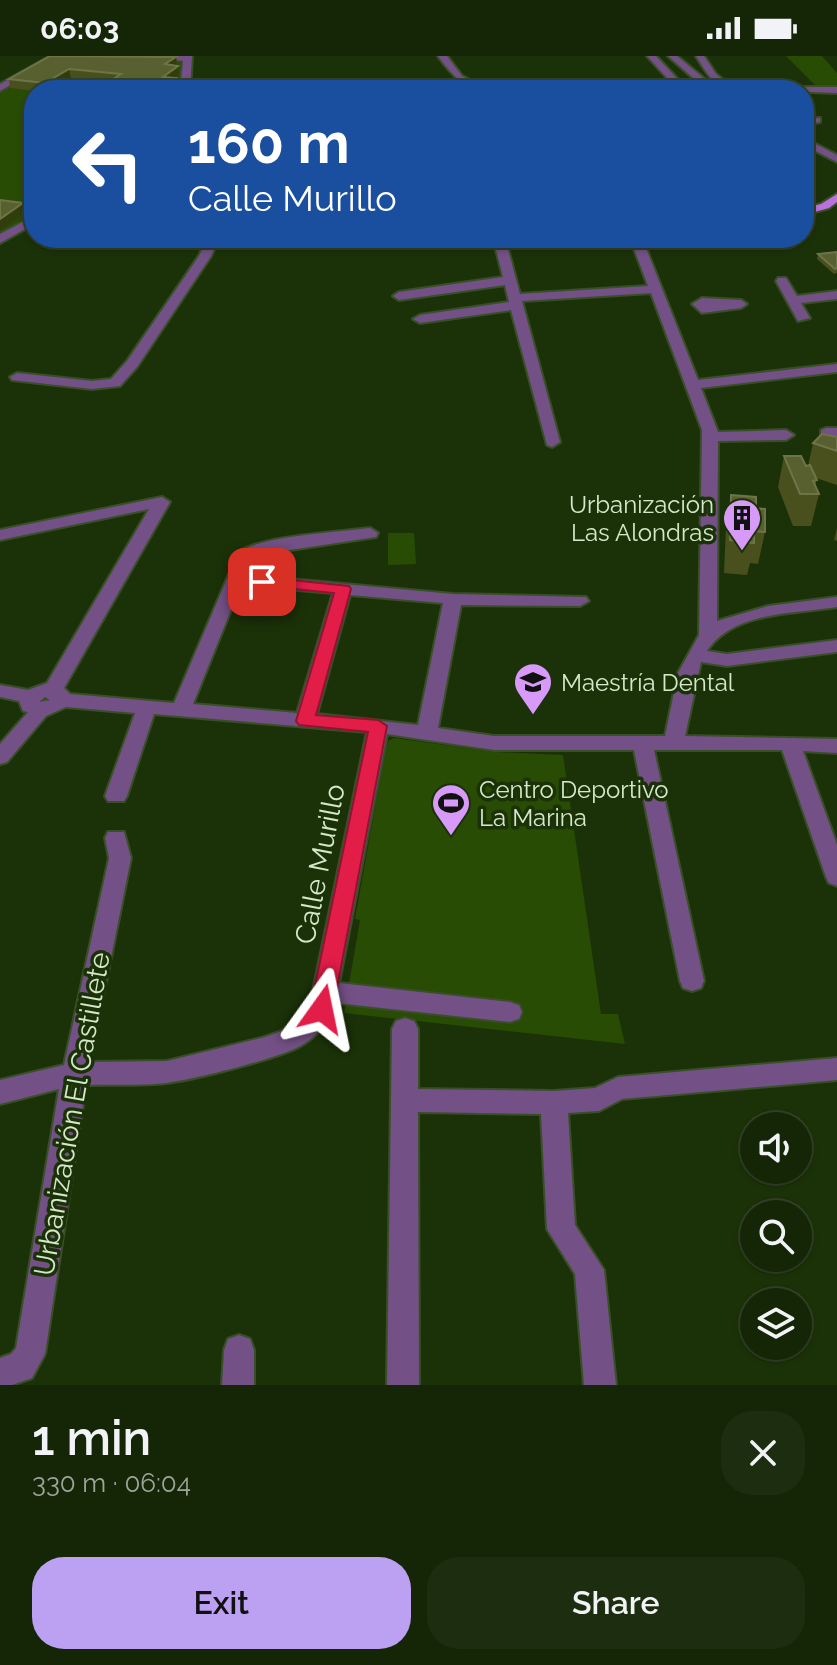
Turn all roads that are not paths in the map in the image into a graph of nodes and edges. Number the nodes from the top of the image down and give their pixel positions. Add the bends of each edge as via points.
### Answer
1 (57, 56) edge
2 (148, 56) edge
3 (442, 56) edge
4 (651, 56) edge
5 (672, 56) edge
6 (700, 56) edge
7 (188, 58) edge
8 (706, 66) junction
9 (687, 70) junction
10 (667, 75) junction
11 (186, 80) edge
12 (463, 80) edge
13 (672, 80) edge
14 (701, 80) edge
15 (721, 80) edge
16 (0, 88) edge
17 (816, 90) joint
18 (837, 90) edge
19 (837, 104) edge
20 (814, 120) edge
21 (817, 120) dead end
22 (814, 146) edge
23 (837, 159) edge
24 (837, 197) edge
25 (831, 208) edge
26 (24, 225) edge
27 (0, 239) edge
28 (209, 248) edge
29 (502, 248) edge
30 (640, 248) edge
31 (510, 280) junction
32 (782, 281) dead end
33 (656, 289) junction
34 (837, 295) edge
35 (399, 296) dead end
36 (793, 300) junction
37 (516, 302) junction
38 (741, 304) dead end
39 (681, 307) junction
40 (803, 318) dead end
41 (420, 319) dead end
42 (836, 370) edge
43 (17, 377) dead end
44 (692, 385) junction
45 (786, 435) dead end
46 (710, 437) junction
47 (552, 442) dead end
48 (370, 533) dead end
49 (0, 535) edge
50 (235, 579) junction
51 (343, 589) junction
52 (453, 599) junction
53 (580, 601) dead end
54 (837, 602) edge
55 (709, 606) junction
56 (735, 620) junction
57 (708, 637) junction
58 (837, 646) edge
59 (696, 655) junction
60 (0, 691) edge
61 (57, 695) junction
62 (36, 704) junction
63 (146, 708) junction
64 (181, 710) junction
65 (305, 721) junction
66 (378, 726) junction
67 (427, 733) junction
68 (674, 742) junction
69 (790, 743) junction
70 (643, 744) junction
71 (837, 746) edge
72 (0, 757) edge
73 (116, 796) dead end
74 (116, 838) dead end
75 (837, 877) edge
76 (692, 981) dead end
77 (325, 992) junction
78 (510, 1012) dead end
79 (405, 1029) dead end
80 (837, 1069) edge
81 (75, 1074) junction
82 (0, 1092) edge
83 (404, 1100) junction
84 (554, 1103) junction
85 (239, 1350) dead end
86 (0, 1373) edge
87 (238, 1385) edge
88 (403, 1385) edge
89 (600, 1385) edge

1 - 16 street
2 - 7 street
3 - 12 street
4 - 10 street
5 - 9 street
6 - 8 street
7 - 11 street
8 - 9 street
8 - 15 street
9 - 10 street
9 - 14 street
10 - 13 street
17 - 18 street
17 - 19 street
20 - 21 street
22 - 23 street
24 - 25 main road
26 - 27 street
28 - 43 street via 115,383
29 - 31 street
30 - 33 street
31 - 35 street
31 - 37 street
32 - 36 street
33 - 37 street
33 - 39 street
34 - 36 street
36 - 40 street
37 - 41 street
37 - 47 street
38 - 39 street via 709,310
39 - 44 street
42 - 44 street
44 - 46 street
45 - 46 street
46 - 55 street
48 - 50 street via 251,551
49 - 61 street via 162,502
50 - 51 street
50 - 64 street
51 - 52 street
51 - 65 street
52 - 53 street
52 - 67 street
54 - 56 street
55 - 56 street
55 - 57 street
56 - 57 street
57 - 59 street
58 - 59 street via 727,660
59 - 68 street
60 - 62 street
61 - 62 street via 51,709
61 - 63 street
62 - 72 street
63 - 64 street
63 - 73 street
64 - 65 street
65 - 66 street
66 - 67 street
66 - 77 street, Calle Murillo
67 - 70 street via 494,743
68 - 69 street
68 - 70 street
69 - 71 street
69 - 75 street
70 - 76 street
74 - 81 street, Urbanización El Castillete via 120,858
77 - 78 street
77 - 81 street, Calle Murillo via 322,1009 291,1039 167,1072
79 - 83 street
80 - 84 street via 618,1088 599,1099
81 - 82 street, Calle Murillo
81 - 86 street, Urbanización El Castillete via 30,1354 21,1367
83 - 84 street
83 - 88 street
84 - 89 street via 561,1229 589,1270
85 - 87 street

